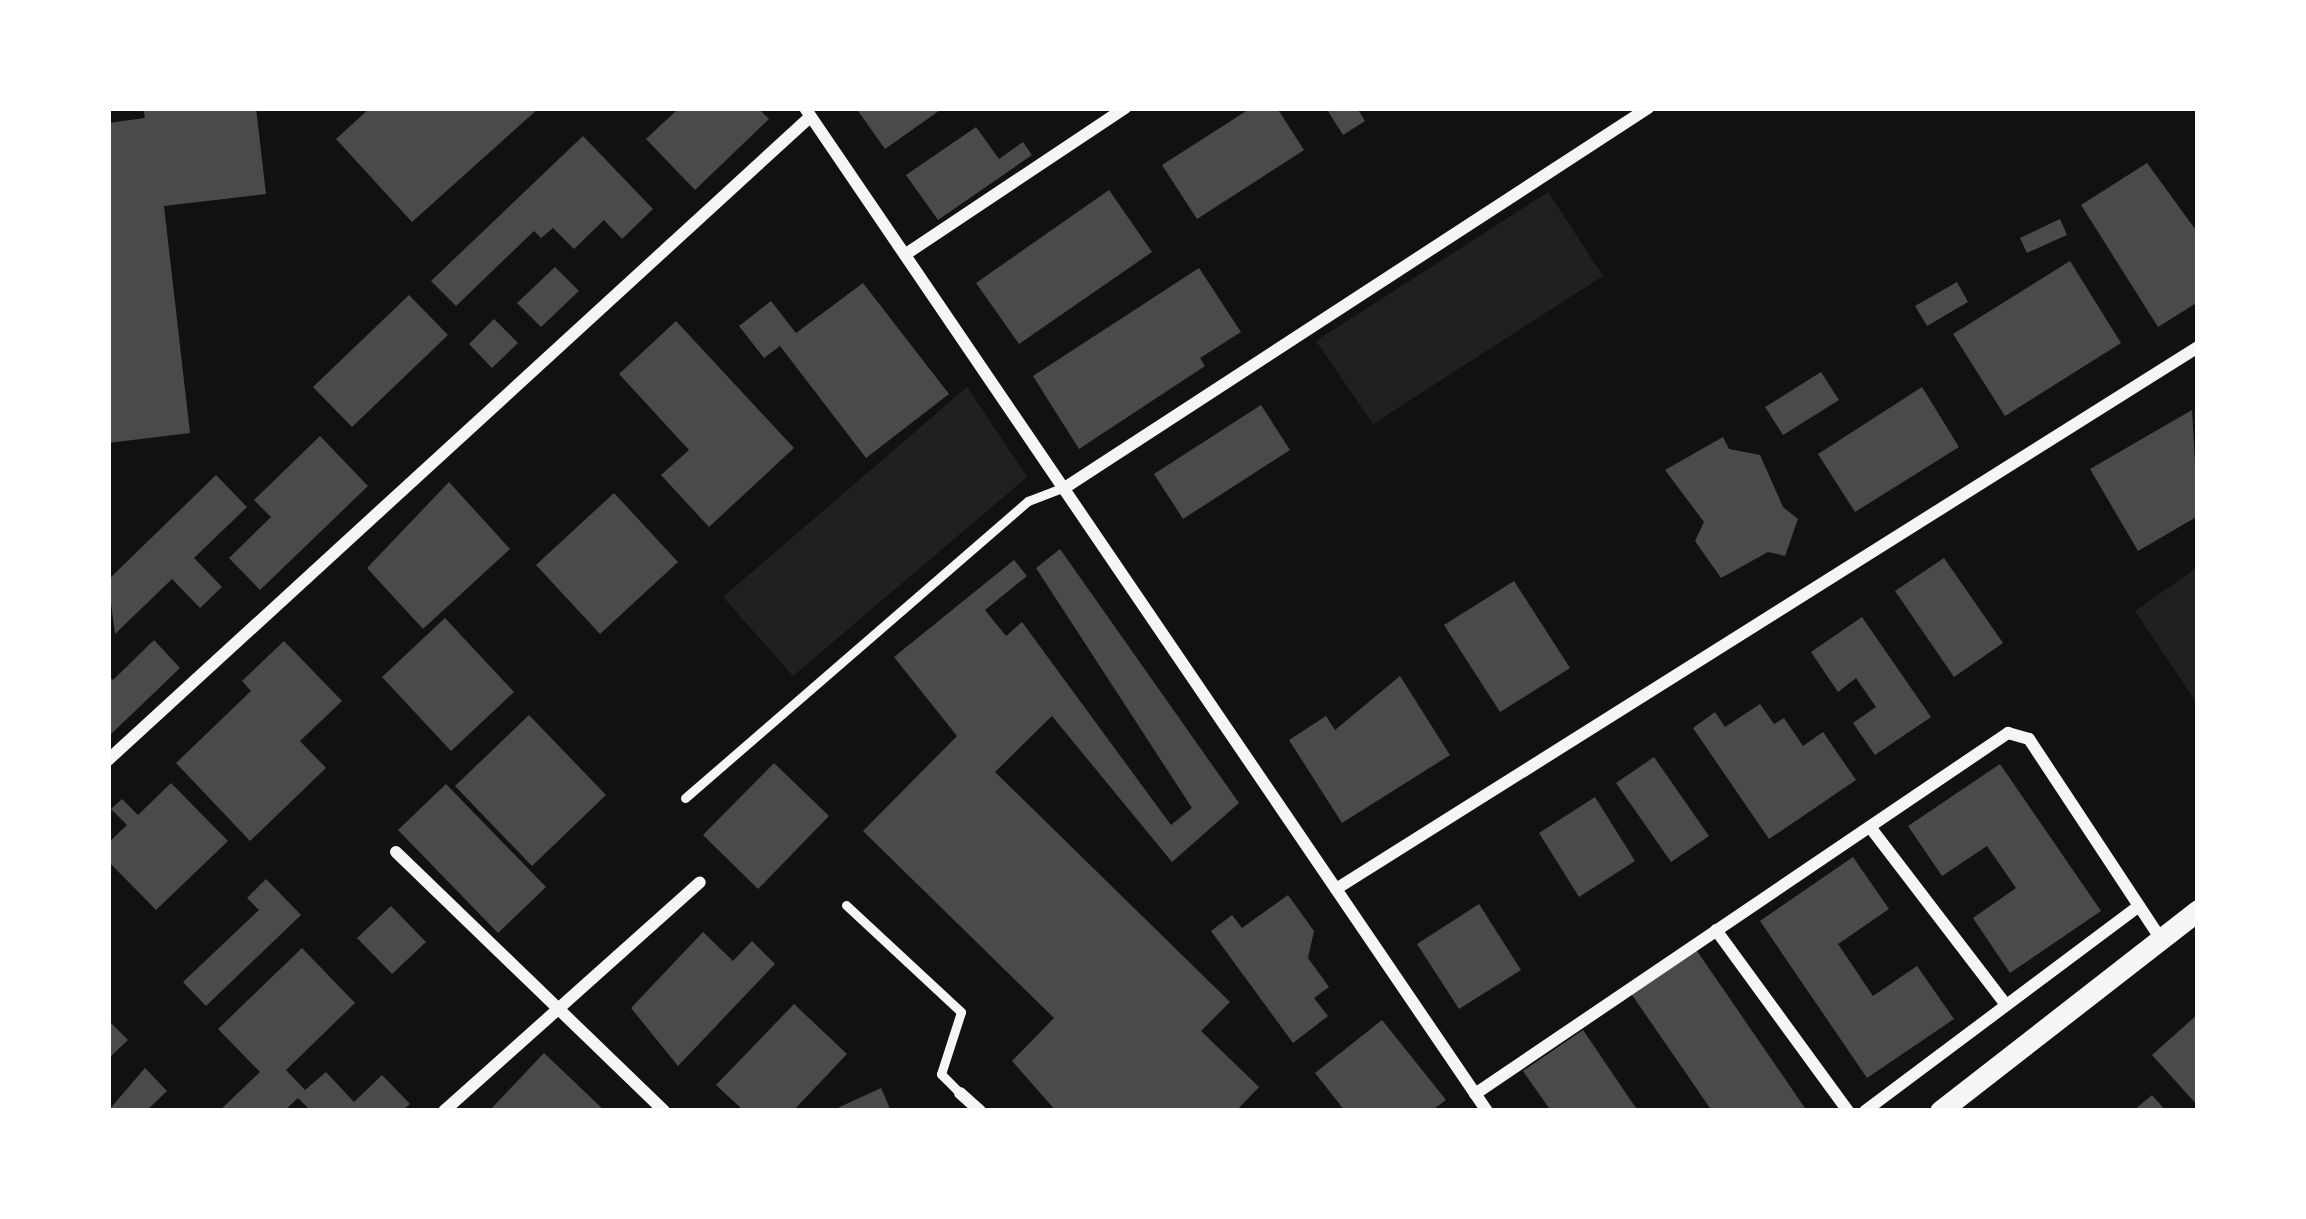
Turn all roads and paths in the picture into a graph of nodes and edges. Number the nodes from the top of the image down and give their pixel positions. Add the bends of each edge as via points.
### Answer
1 (1125, 108) edge
2 (1648, 108) edge
3 (808, 112) edge
4 (909, 252) junction
5 (2198, 346) edge
6 (1066, 487) junction
7 (108, 760) edge
8 (685, 798) dead end
9 (1870, 827) junction
10 (396, 852) dead end
11 (700, 882) dead end
12 (1336, 889) junction
13 (846, 905) dead end
14 (2139, 906) junction
15 (2198, 910) edge
16 (1716, 930) junction
17 (2161, 939) junction
18 (559, 1004) junction
19 (2006, 1005) junction
20 (960, 1093) joint
21 (1475, 1094) junction
22 (444, 1111) edge
23 (664, 1111) edge
24 (980, 1111) edge
25 (1487, 1111) edge
26 (1848, 1111) edge
27 (1865, 1111) edge
28 (1940, 1111) edge

1 - 4 street
2 - 6 street
3 - 4 street
3 - 7 street
4 - 6 street
5 - 12 street
6 - 8 lane via 1028,501
6 - 12 street
9 - 14 street via 2008,733 2029,739
9 - 16 street
9 - 19 street
10 - 18 street
11 - 18 street
12 - 21 street
13 - 20 lane via 962,1012 941,1074
14 - 17 street
14 - 19 street
15 - 17 street
16 - 21 street
16 - 26 street
17 - 28 street
18 - 22 street
18 - 23 street
19 - 27 street
20 - 24 street
21 - 25 street

